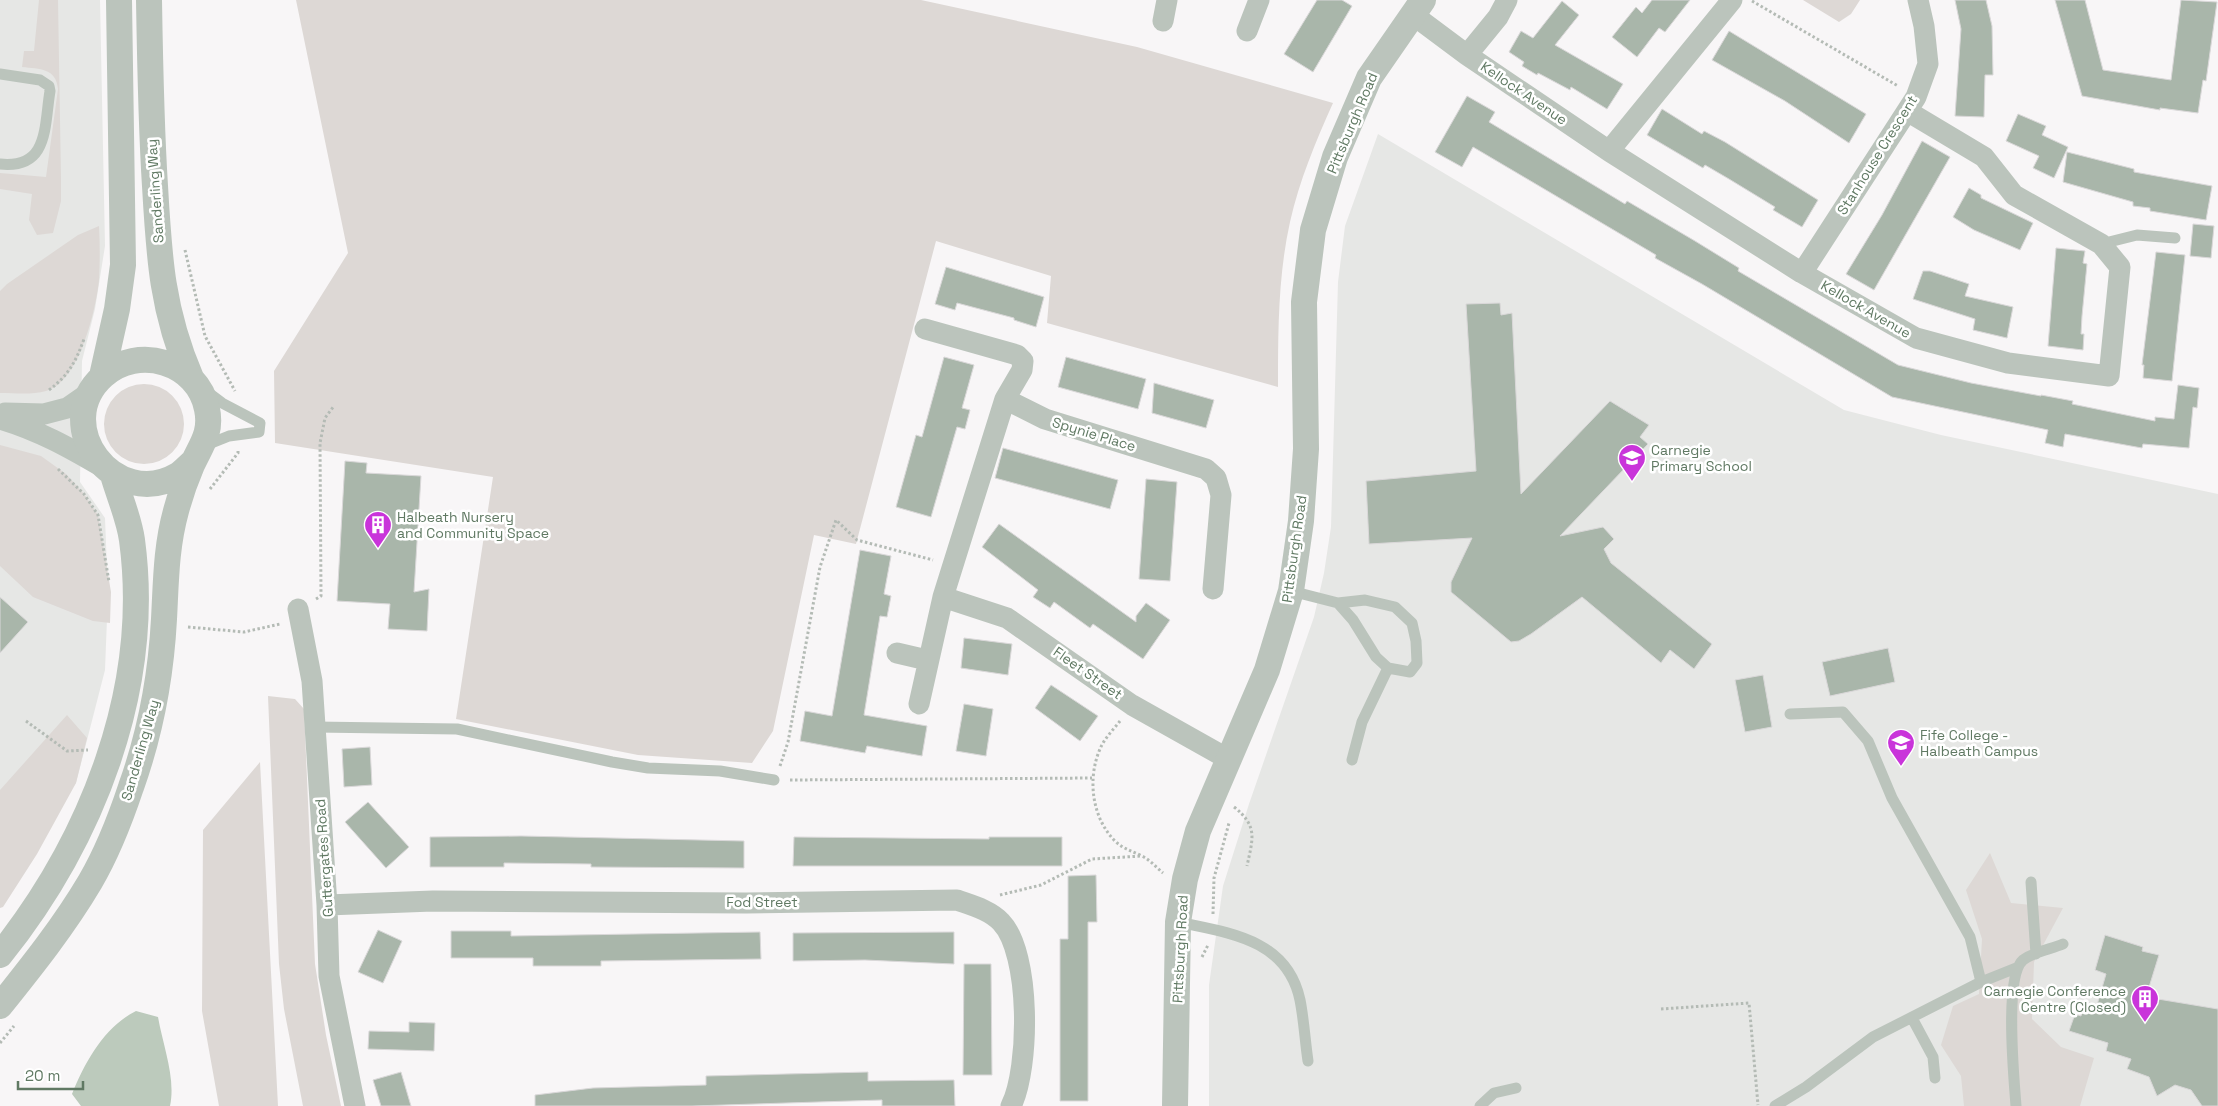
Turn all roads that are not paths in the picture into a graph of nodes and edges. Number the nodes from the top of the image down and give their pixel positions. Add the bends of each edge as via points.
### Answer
1 (119, 0) edge
2 (149, 0) edge
3 (1166, 0) edge
4 (1259, 0) edge
5 (1507, 0) edge
6 (1732, 0) edge
7 (1918, 0) edge
8 (1417, 7) edge
9 (1163, 21) dead end
10 (1247, 31) dead end
11 (1467, 54) junction
12 (0, 74) edge
13 (1912, 104) junction
14 (1609, 151) junction
15 (0, 164) edge
16 (2175, 238) dead end
17 (2101, 244) junction
18 (1802, 273) junction
19 (925, 329) dead end
20 (193, 380) junction
21 (96, 384) junction
22 (1006, 399) junction
23 (0, 414) edge
24 (0, 419) edge
25 (198, 454) junction
26 (108, 471) junction
27 (1213, 589) dead end
28 (1291, 591) junction
29 (943, 597) junction
30 (1338, 603) junction
31 (299, 614) road end
32 (897, 653) dead end
33 (927, 660) junction
34 (1388, 668) junction
35 (919, 704) dead end
36 (1790, 714) dead end
37 (314, 727) junction
38 (1228, 758) junction
39 (1352, 760) dead end
40 (774, 780) road end
41 (2031, 882) dead end
42 (327, 905) junction
43 (1178, 922) junction
44 (2063, 944) dead end
45 (2036, 954) junction
46 (0, 955) edge
47 (2016, 968) junction
48 (1981, 982) junction
49 (0, 1006) edge
50 (1912, 1018) junction
51 (1308, 1061) dead end
52 (1935, 1078) dead end
53 (1516, 1088) dead end
54 (355, 1106) edge
55 (1012, 1106) edge
56 (1175, 1106) edge
57 (1480, 1106) edge
58 (1775, 1106) edge
59 (2016, 1106) edge

1 - 21 street, Sanderling Way via 124,265 117,309
2 - 20 street, Sanderling Way via 150,113 162,285 177,346
3 - 9 street
4 - 10 street
5 - 11 street via 1498,17
6 - 14 street
7 - 13 street, Stanhouse Crescent via 1928,64
8 - 11 street, Kellock Avenue
8 - 28 street, Pittsburgh Road via 1369,78 1335,156 1313,230 1304,302 1306,449 1301,521
11 - 14 street, Kellock Avenue
12 - 15 lane via 40,80 49,86 38,151 24,164
13 - 17 street, Kellock Avenue via 1984,157 2014,195
13 - 18 street, Stanhouse Crescent
14 - 18 street, Kellock Avenue
16 - 17 lane via 2137,235
17 - 18 street, Kellock Avenue via 2120,267 2109,376 2008,363 1916,338
19 - 22 street via 1017,355 1023,361 1022,370
20 - 21 street via 175,366 137,359 119,365
20 - 25 street, Sanderling Way via 207,410 208,428
20 - 25 lane via 222,403 260,423 259,432 229,436
21 - 23 street via 67,408 44,414
21 - 26 street, Sanderling Way via 84,411 84,432 91,451
22 - 27 street, Spynie Place via 1045,419 1206,469 1216,478 1221,495
22 - 29 street
24 - 26 street via 51,438
25 - 26 street via 178,475 160,482 140,484
25 - 49 street, Sanderling Way via 176,510 167,552 158,680 132,785 90,882 62,926
26 - 46 street, Sanderling Way via 132,539 136,602 124,704 104,774 82,826 52,884
28 - 30 lane
28 - 38 street, Pittsburgh Road via 1267,670
29 - 33 street
29 - 38 street, Fleet Street via 1007,618 1132,705
30 - 34 lane via 1376,657
30 - 34 lane via 1365,600 1395,607 1412,623 1417,663 1410,672
31 - 37 street, Guttergates Road via 312,681
32 - 33 street
33 - 35 street
34 - 39 lane via 1362,722
36 - 48 lane via 1842,712 1868,741 1892,798 1970,937
37 - 40 lane via 458,730 648,768 720,771
37 - 42 street, Guttergates Road
38 - 43 street, Pittsburgh Road via 1198,831
41 - 45 lane
42 - 54 street, Guttergates Road via 329,976
42 - 55 street, Fod Street via 957,900 1000,921 1014,941 1022,980 1024,1063
43 - 51 lane via 1236,935 1254,941 1274,954 1288,972 1300,998
43 - 56 street, Pittsburgh Road
44 - 45 lane
45 - 47 lane via 2024,958
47 - 48 lane
47 - 59 lane via 2011,1012
48 - 50 lane
50 - 52 lane via 1934,1057
50 - 58 lane via 1873,1037
53 - 57 lane via 1494,1093

